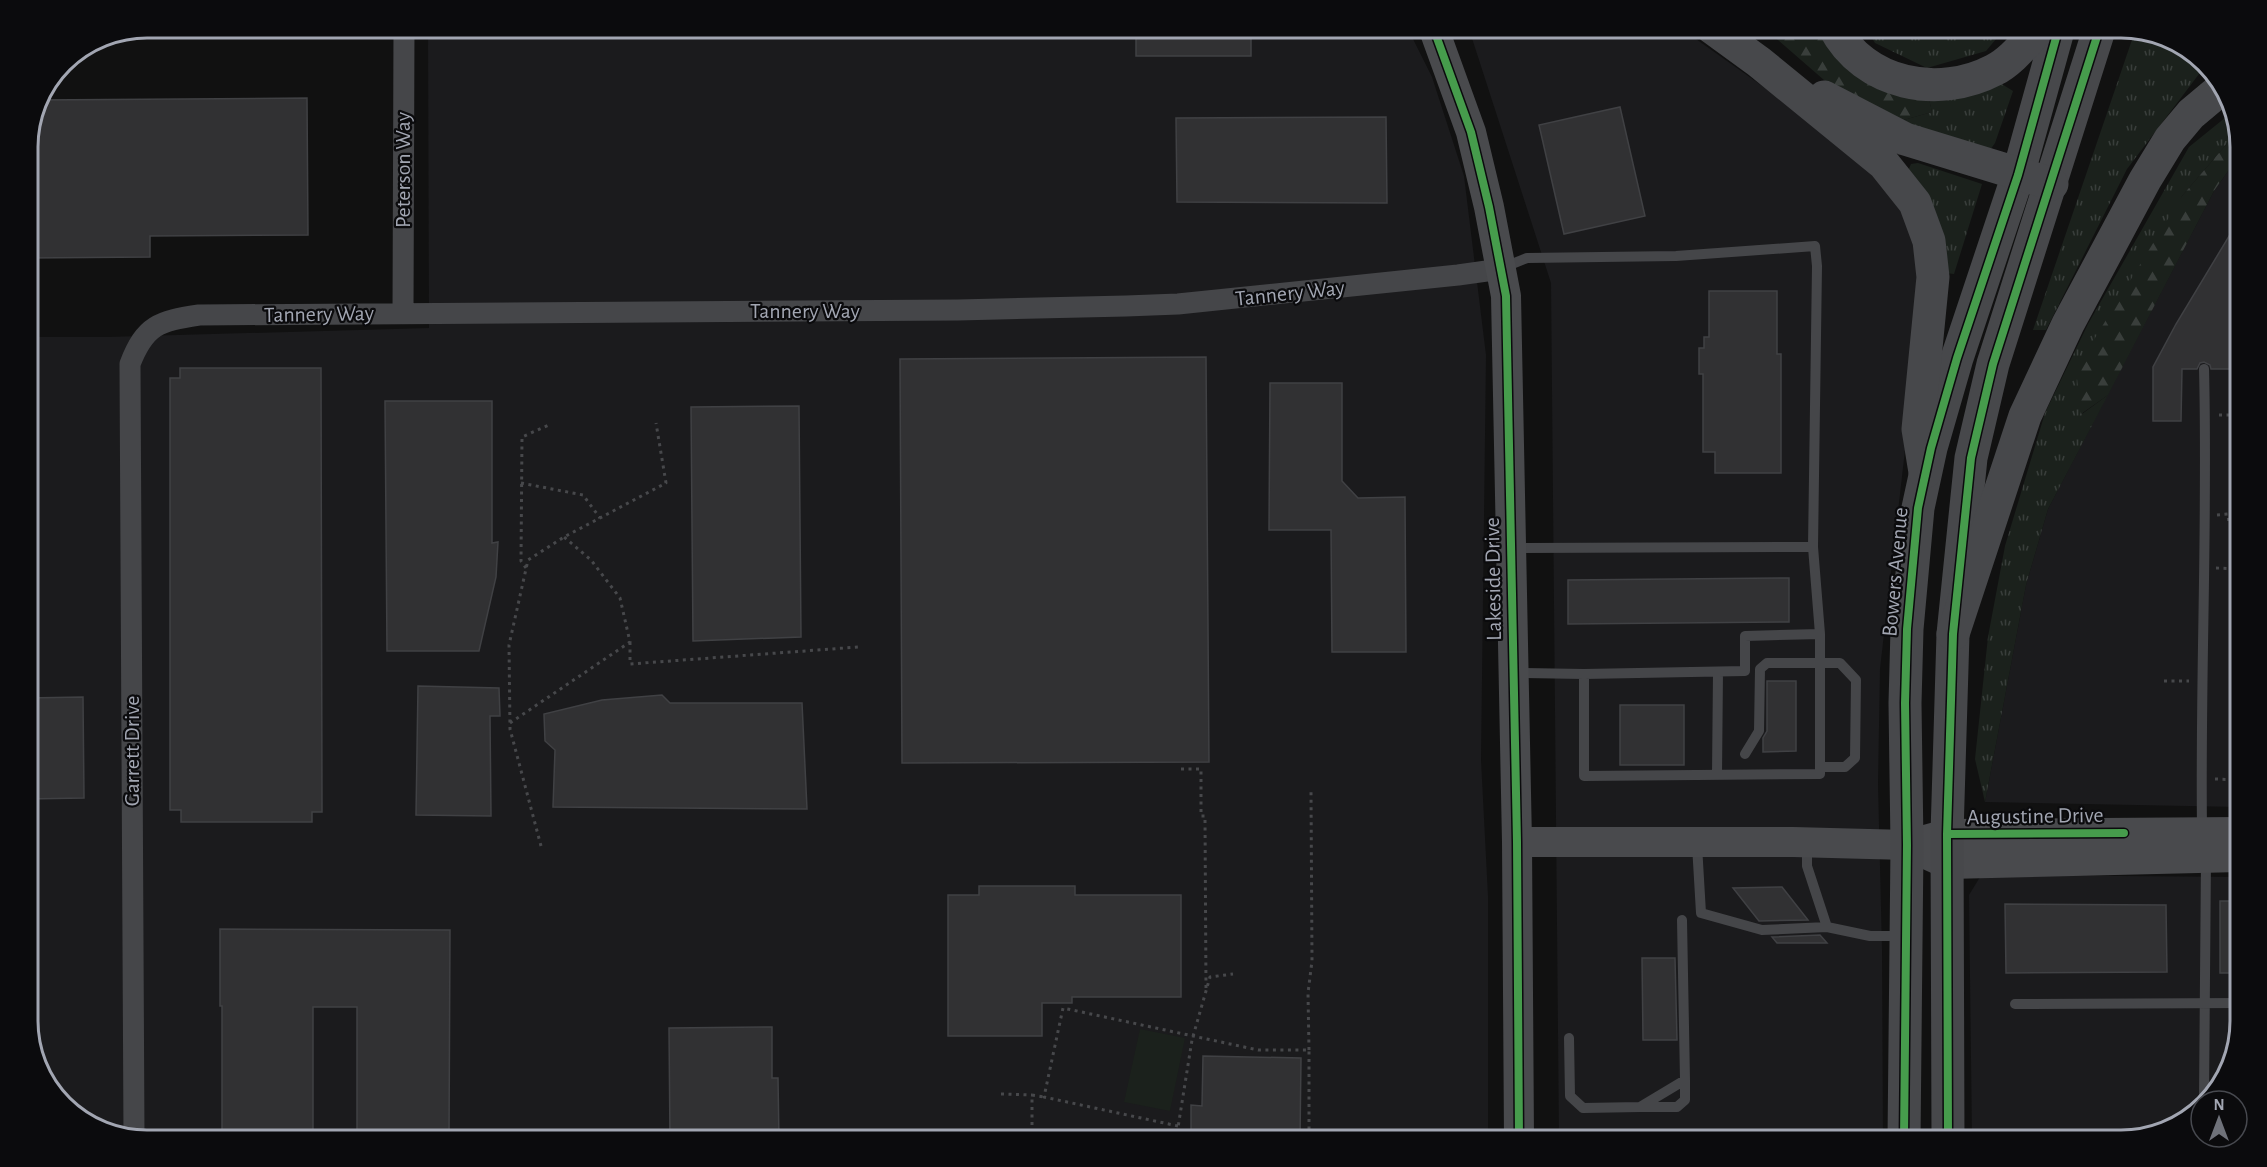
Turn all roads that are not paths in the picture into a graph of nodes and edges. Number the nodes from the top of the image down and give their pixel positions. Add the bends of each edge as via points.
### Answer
1 (404, 38) edge
2 (1437, 38) edge
3 (1726, 38) edge
4 (1842, 38) edge
5 (2030, 38) edge
6 (2056, 38) edge
7 (2097, 38) edge
8 (1758, 62) junction
9 (2216, 94) edge
10 (2018, 175) junction
11 (2052, 184) junction
12 (1502, 268) junction
13 (403, 313) junction
14 (130, 364) joint
15 (2204, 369) dead end
16 (1925, 472) junction
17 (1813, 547) junction
18 (1511, 548) junction
19 (1820, 634) junction
20 (1953, 634) junction
21 (1820, 663) junction
22 (1718, 672) junction
23 (1513, 673) junction
24 (1584, 674) junction
25 (1745, 754) dead end
26 (1820, 767) junction
27 (1718, 775) junction
28 (2230, 836) edge
29 (1518, 842) junction
30 (1697, 842) junction
31 (1807, 842) junction
32 (1907, 844) junction
33 (2204, 845) junction
34 (1947, 849) junction
35 (2230, 853) edge
36 (1682, 920) dead end
37 (1827, 927) junction
38 (1906, 936) junction
39 (2205, 1003) junction
40 (2230, 1003) edge
41 (2015, 1004) dead end
42 (1569, 1038) dead end
43 (1685, 1080) junction
44 (2205, 1089) edge
45 (1640, 1107) junction
46 (134, 1129) edge
47 (1519, 1130) edge
48 (1904, 1130) edge
49 (1948, 1130) edge

1 - 13 street, Peterson Way
2 - 12 street, Lakeside Drive via 1471,132
3 - 8 main road
4 - 5 main road via 1855,55 1883,75 1904,83 1949,85 1995,70
6 - 10 main road, Bowers Avenue
7 - 11 main road
8 - 10 main road via 1905,139
8 - 16 main road via 1884,164 1915,202 1929,241 1933,277 1918,429
9 - 20 main road via 2191,114 2170,139 2068,324 2025,416
10 - 11 main road
10 - 16 main road, Bowers Avenue via 1957,358
11 - 20 main road via 1993,364 1971,458
12 - 13 street, Tannery Way via 1167,305
12 - 17 lane via 1527,258 1676,256 1815,246
12 - 18 street, Lakeside Drive via 1506,296
13 - 14 street, Tannery Way via 178,318 146,333
14 - 46 street, Garrett Drive
15 - 33 lane
16 - 32 main road, Bowers Avenue via 1906,629
17 - 18 lane
17 - 19 lane
18 - 23 street, Lakeside Drive
19 - 21 lane
19 - 22 lane via 1745,636 1745,671
20 - 34 main road
21 - 25 lane via 1767,663 1760,669 1759,731
21 - 26 lane
21 - 26 lane via 1840,663 1856,680 1855,758 1845,767
22 - 24 lane
22 - 27 lane
23 - 24 lane
23 - 29 street, Lakeside Drive
24 - 27 lane via 1584,777
26 - 27 lane via 1820,774
28 - 33 street, Augustine Drive
29 - 30 street, Augustine Drive
29 - 47 street, Lakeside Drive
30 - 31 street, Augustine Drive
30 - 37 lane via 1701,913 1762,930
31 - 32 street, Augustine Drive
31 - 37 lane via 1807,866
32 - 34 street, Augustine Drive
32 - 38 main road, Bowers Avenue
33 - 34 street, Augustine Drive
33 - 35 street, Augustine Drive
33 - 39 lane
34 - 49 main road
36 - 43 lane
37 - 38 lane via 1870,936
38 - 48 main road, Bowers Avenue
39 - 40 lane
39 - 41 lane
39 - 44 lane
42 - 45 lane via 1570,1096 1583,1108
43 - 45 lane
43 - 45 lane via 1685,1100 1677,1107

